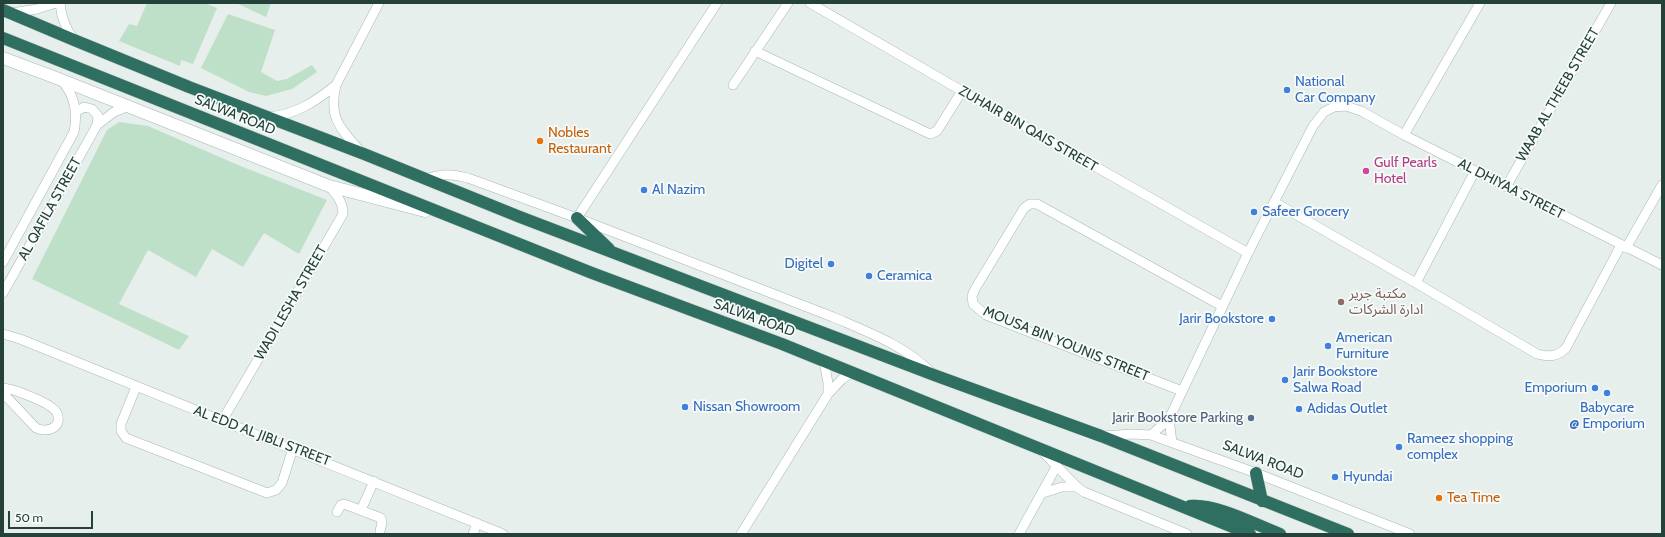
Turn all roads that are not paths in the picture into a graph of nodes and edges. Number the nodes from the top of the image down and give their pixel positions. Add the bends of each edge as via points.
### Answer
1 (56, 3) edge
2 (60, 3) edge
3 (379, 3) edge
4 (717, 3) edge
5 (788, 3) edge
6 (1480, 3) edge
7 (1611, 3) edge
8 (814, 4) edge
9 (7, 11) edge
10 (3, 38) edge
11 (74, 40) junction
12 (755, 51) junction
13 (3, 58) edge
14 (59, 79) junction
15 (336, 85) junction
16 (733, 85) dead end
17 (962, 91) junction
18 (129, 106) junction
19 (76, 112) junction
20 (266, 117) junction
21 (97, 125) junction
22 (1404, 135) junction
23 (364, 154) junction
24 (1474, 171) junction
25 (426, 179) junction
26 (1662, 185) edge
27 (329, 186) junction
28 (1506, 187) junction
29 (1274, 202) junction
30 (577, 218) junction
31 (457, 219) junction
32 (1624, 247) junction
33 (613, 253) junction
34 (1248, 253) junction
35 (3, 262) edge
36 (1662, 265) edge
37 (1416, 282) junction
38 (3, 293) edge
39 (1222, 306) junction
40 (3, 329) edge
41 (3, 334) edge
42 (20, 339) junction
43 (824, 361) junction
44 (852, 372) junction
45 (934, 375) junction
46 (136, 387) junction
47 (3, 388) edge
48 (1182, 391) junction
49 (3, 392) edge
50 (828, 394) junction
51 (1169, 419) junction
52 (222, 421) junction
53 (1151, 435) junction
54 (1101, 436) junction
55 (1172, 442) junction
56 (293, 448) junction
57 (1040, 448) junction
58 (1056, 467) junction
59 (1256, 473) junction
60 (374, 481) junction
61 (1077, 487) junction
62 (1043, 493) junction
63 (1262, 501) junction
64 (1183, 507) junction
65 (361, 510) junction
66 (337, 512) dead end
67 (477, 523) junction
68 (380, 531) dead end
69 (473, 534) edge
70 (503, 534) edge
71 (741, 534) edge
72 (1019, 534) edge
73 (1187, 534) edge
74 (1250, 534) edge
75 (1280, 534) edge
76 (1348, 534) edge
77 (1410, 534) edge

1 - 9 street, SALWA ROAD via 37,9
2 - 11 street via 67,30
3 - 15 street
4 - 30 street
5 - 12 street
6 - 22 street
7 - 28 street, WAAB AL THEEB STREET
8 - 17 street, ZUHAIR BIN QAIS STREET
9 - 11 highway, SALWA ROAD
10 - 31 highway, SALWA ROAD
11 - 20 highway, SALWA ROAD
12 - 16 street
12 - 17 street via 930,134 937,131
13 - 14 main road, SALWA ROAD
14 - 18 main road, SALWA ROAD
14 - 19 street, AL QAFILA STREET via 70,93
15 - 20 street via 300,110
15 - 23 street via 333,107 335,115 342,130
17 - 34 street, ZUHAIR BIN QAIS STREET
18 - 21 street, AL QAFILA STREET via 114,112
18 - 27 main road, SALWA ROAD
19 - 21 street via 84,107 92,109 98,116
19 - 35 street, AL QAFILA STREET via 74,132 70,141
20 - 23 highway, SALWA ROAD
21 - 38 street, AL QAFILA STREET
22 - 24 street, AL DHIYAA STREET
22 - 29 street, AL DHIYAA STREET via 1361,111 1346,106 1334,107 1324,112 1313,126
23 - 25 highway, SALWA ROAD
24 - 28 street, AL DHIYAA STREET
24 - 37 street
25 - 30 street, SALWA ROAD via 438,174 468,178
25 - 33 highway, SALWA ROAD
26 - 32 street
27 - 31 main road, SALWA ROAD
27 - 52 street, WADI LESHA STREET via 340,200 343,214
28 - 32 street, AL DHIYAA STREET
29 - 34 street, AL DHIYAA STREET
29 - 37 street
30 - 33 highway
30 - 45 street, SALWA ROAD via 861,329 911,355
31 - 43 highway, SALWA ROAD
32 - 36 street, AL DHIYAA STREET
32 - 37 street via 1566,348 1554,356 1537,354
33 - 45 highway, SALWA ROAD
34 - 39 street, AL DHIYAA STREET
39 - 48 street, AL DHIYAA STREET
39 - 48 street, MOUSA BIN YOUNIS STREET via 1037,204 1030,204 1024,208 975,289 972,296 973,304 986,315
40 - 42 street, AL EDD AL JIBLI STREET
41 - 42 street, AL EDD AL JIBLI STREET
42 - 46 street, AL EDD AL JIBLI STREET
43 - 44 highway, SALWA ROAD
43 - 50 street
44 - 50 street
44 - 57 highway, SALWA ROAD
45 - 54 highway, SALWA ROAD
46 - 52 street, AL EDD AL JIBLI STREET
46 - 56 street via 120,431 133,441 267,493 276,490 282,483
47 - 49 street via 52,408 57,413 58,420 55,426 50,431 36,428
48 - 51 street, AL DHIYAA STREET
50 - 71 street
51 - 53 street, AL DHIYAA STREET
51 - 55 street
52 - 56 street, AL EDD AL JIBLI STREET
53 - 54 street, SALWA ROAD
53 - 55 street, SALWA ROAD
54 - 63 highway, SALWA ROAD
55 - 59 street, SALWA ROAD
56 - 60 street, AL EDD AL JIBLI STREET
57 - 58 street, SALWA ROAD
57 - 64 highway, SALWA ROAD
58 - 61 street, SALWA ROAD
58 - 62 street
59 - 63 highway
59 - 77 street, SALWA ROAD
60 - 65 street
60 - 67 street, AL EDD AL JIBLI STREET
61 - 62 street via 1062,487
61 - 73 street, SALWA ROAD via 1094,497
62 - 72 street
63 - 76 highway, SALWA ROAD
64 - 74 highway, SALWA ROAD
64 - 75 highway via 1213,508
65 - 66 street via 344,504
65 - 68 street via 381,518
67 - 69 street
67 - 70 street, AL EDD AL JIBLI STREET

